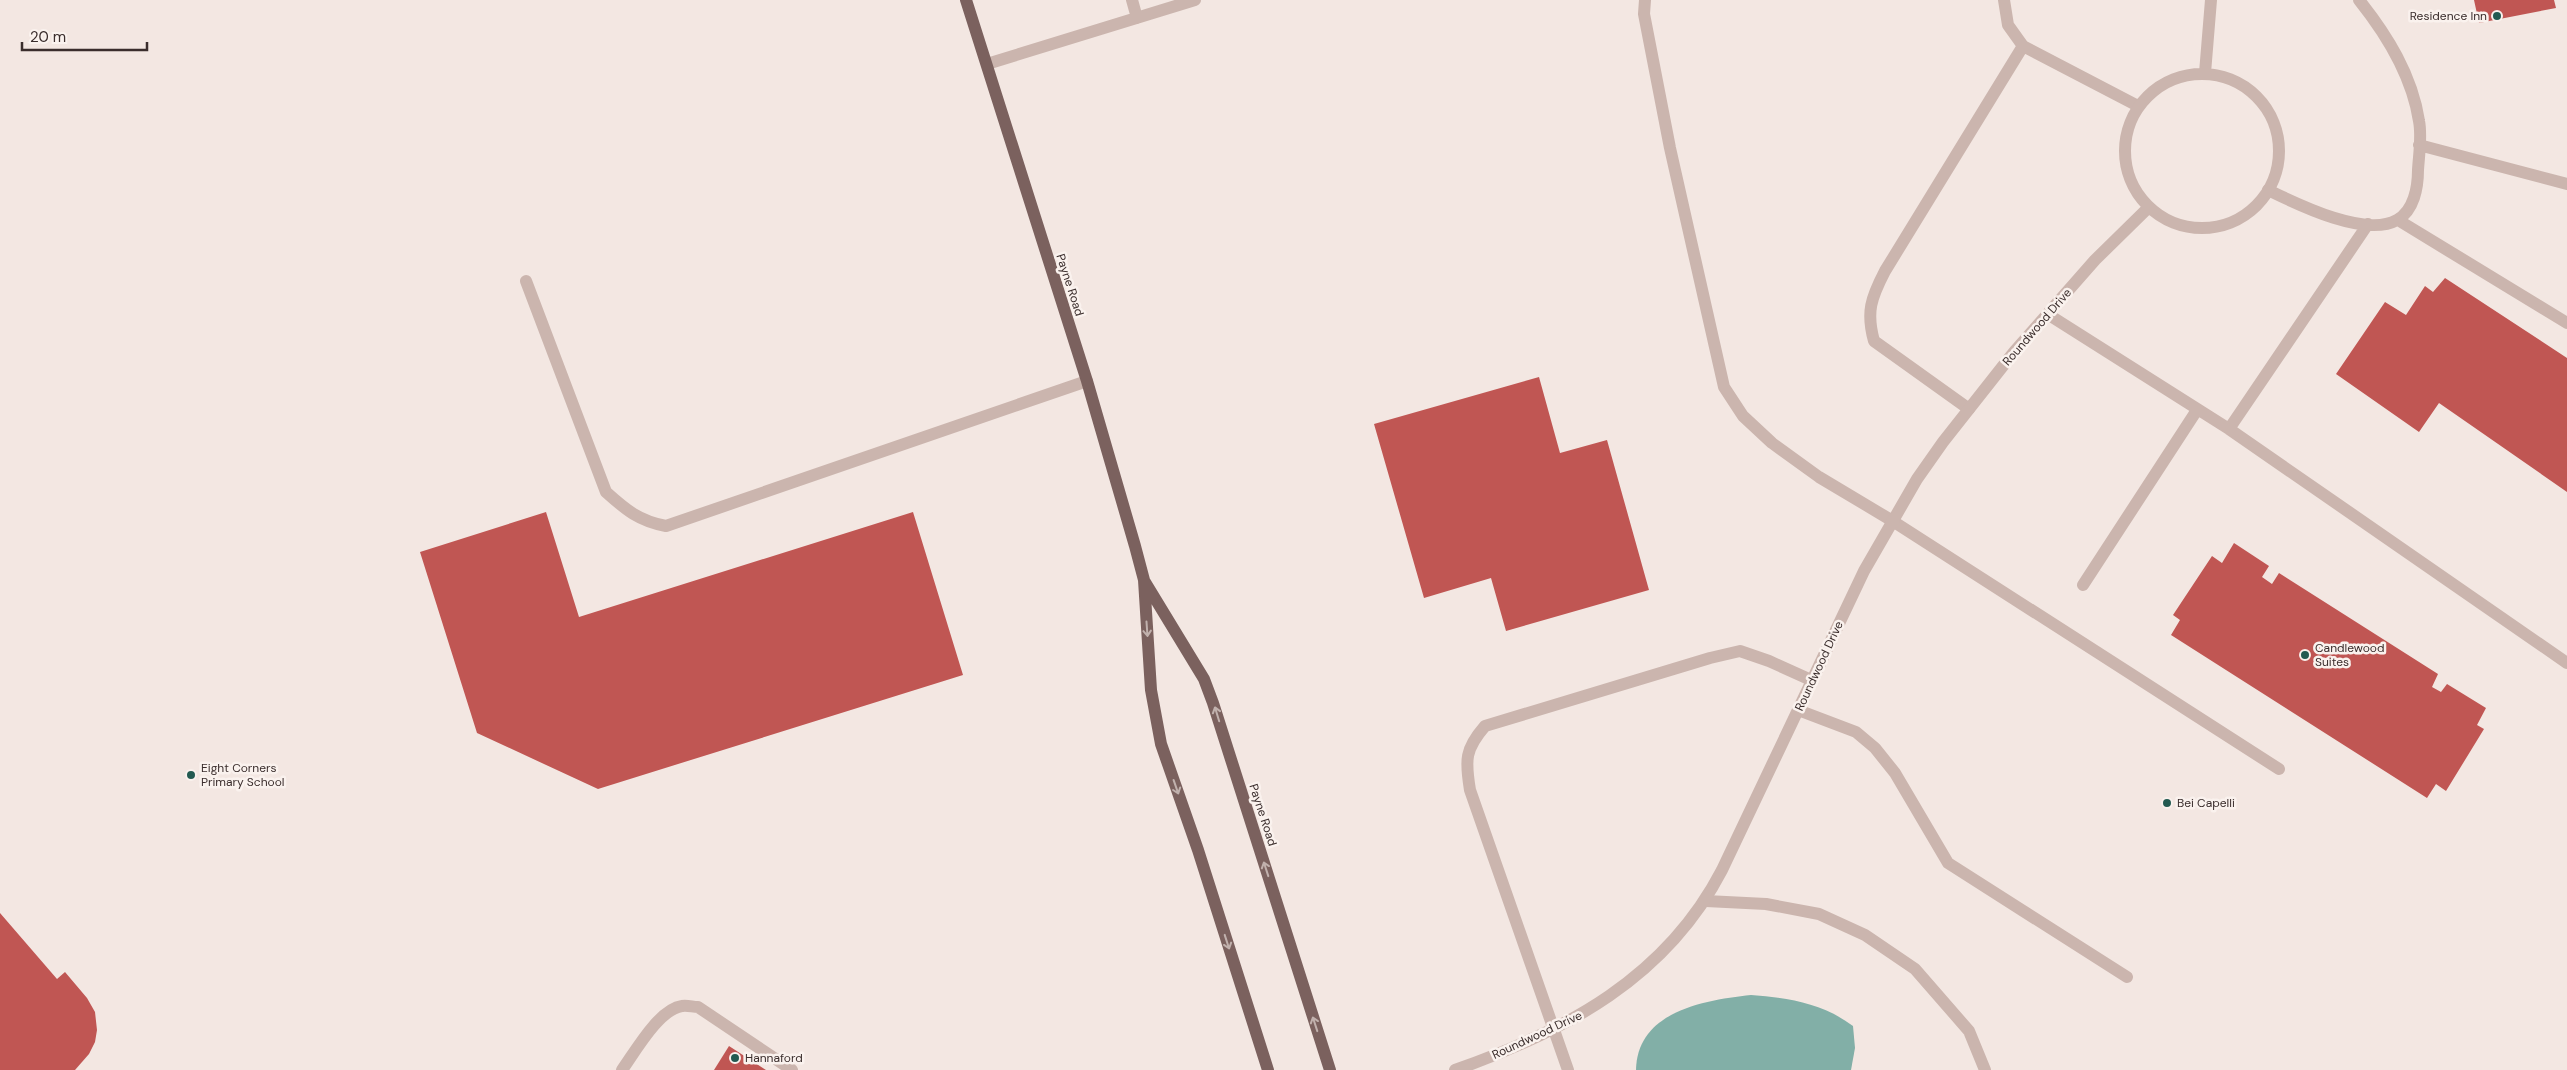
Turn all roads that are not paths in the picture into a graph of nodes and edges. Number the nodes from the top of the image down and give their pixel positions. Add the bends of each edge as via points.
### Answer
1 (966, 0) edge
2 (1132, 0) edge
3 (1195, 0) edge
4 (1645, 0) edge
5 (2004, 0) edge
6 (2211, 0) edge
7 (2359, 0) edge
8 (1137, 18) junction
9 (2023, 46) junction
10 (987, 64) junction
11 (2206, 73) junction
12 (2138, 106) junction
13 (2419, 145) junction
14 (2567, 184) edge
15 (2268, 190) junction
16 (2149, 207) junction
17 (2398, 220) junction
18 (2368, 224) junction
19 (526, 281) dead end
20 (2049, 315) junction
21 (2567, 323) edge
22 (1087, 381) junction
23 (1969, 409) junction
24 (2197, 410) junction
25 (2229, 429) junction
26 (1891, 520) junction
27 (1144, 580) junction
28 (2083, 585) dead end
29 (2567, 663) edge
30 (1811, 680) junction
31 (1798, 710) junction
32 (2279, 769) dead end
33 (1706, 901) junction
34 (2128, 977) dead end
35 (1555, 1029) junction
36 (622, 1070) edge
37 (792, 1070) edge
38 (1268, 1070) edge
39 (1330, 1070) edge
40 (1455, 1070) edge
41 (1568, 1070) edge
42 (1985, 1070) edge

1 - 10 main road, Payne Road
2 - 8 street
3 - 8 street
4 - 26 street via 1644,14 1670,148 1724,387 1743,416 1772,444 1819,477
5 - 9 street via 2008,25
6 - 11 street
7 - 13 street via 2381,28 2406,74 2419,121
8 - 10 street
9 - 12 street
9 - 23 street via 1885,271 1874,292 1869,320 1874,341
10 - 22 main road, Payne Road
11 - 12 street via 2186,74 2168,81
11 - 15 street via 2228,77 2248,88 2270,114 2279,147 2277,169
12 - 16 street via 2127,132 2125,159 2135,190
13 - 14 street
13 - 17 street via 2416,194 2408,210
15 - 16 street via 2260,202 2239,219 2212,227 2185,227
15 - 18 street via 2325,216
16 - 20 street, Roundwood Drive via 2095,260
17 - 18 street
17 - 21 street
18 - 25 street
19 - 22 street via 606,492 628,512 647,523 666,526
20 - 23 street, Roundwood Drive via 2014,352
20 - 24 street
22 - 27 main road, Payne Road
23 - 26 street, Roundwood Drive
24 - 25 street
24 - 28 street
25 - 29 street
26 - 30 street, Roundwood Drive
26 - 32 street
27 -> 38 main road, Payne Road via 1151,690 1161,744
39 -> 27 main road, Payne Road via 1214,703 1204,679
30 - 31 street, Roundwood Drive
30 - 35 street via 1740,651 1485,726 1472,741 1465,764 1470,790
31 - 33 street, Roundwood Drive
31 - 34 street via 1856,732 1875,748 1895,772 1948,863
33 - 35 street, Roundwood Drive via 1670,945 1636,976 1603,1001
33 - 42 street via 1766,904 1819,914 1865,935 1915,969 1968,1031
35 - 40 street, Roundwood Drive
35 - 41 street
36 - 37 street via 658,1021 682,1006 698,1007

